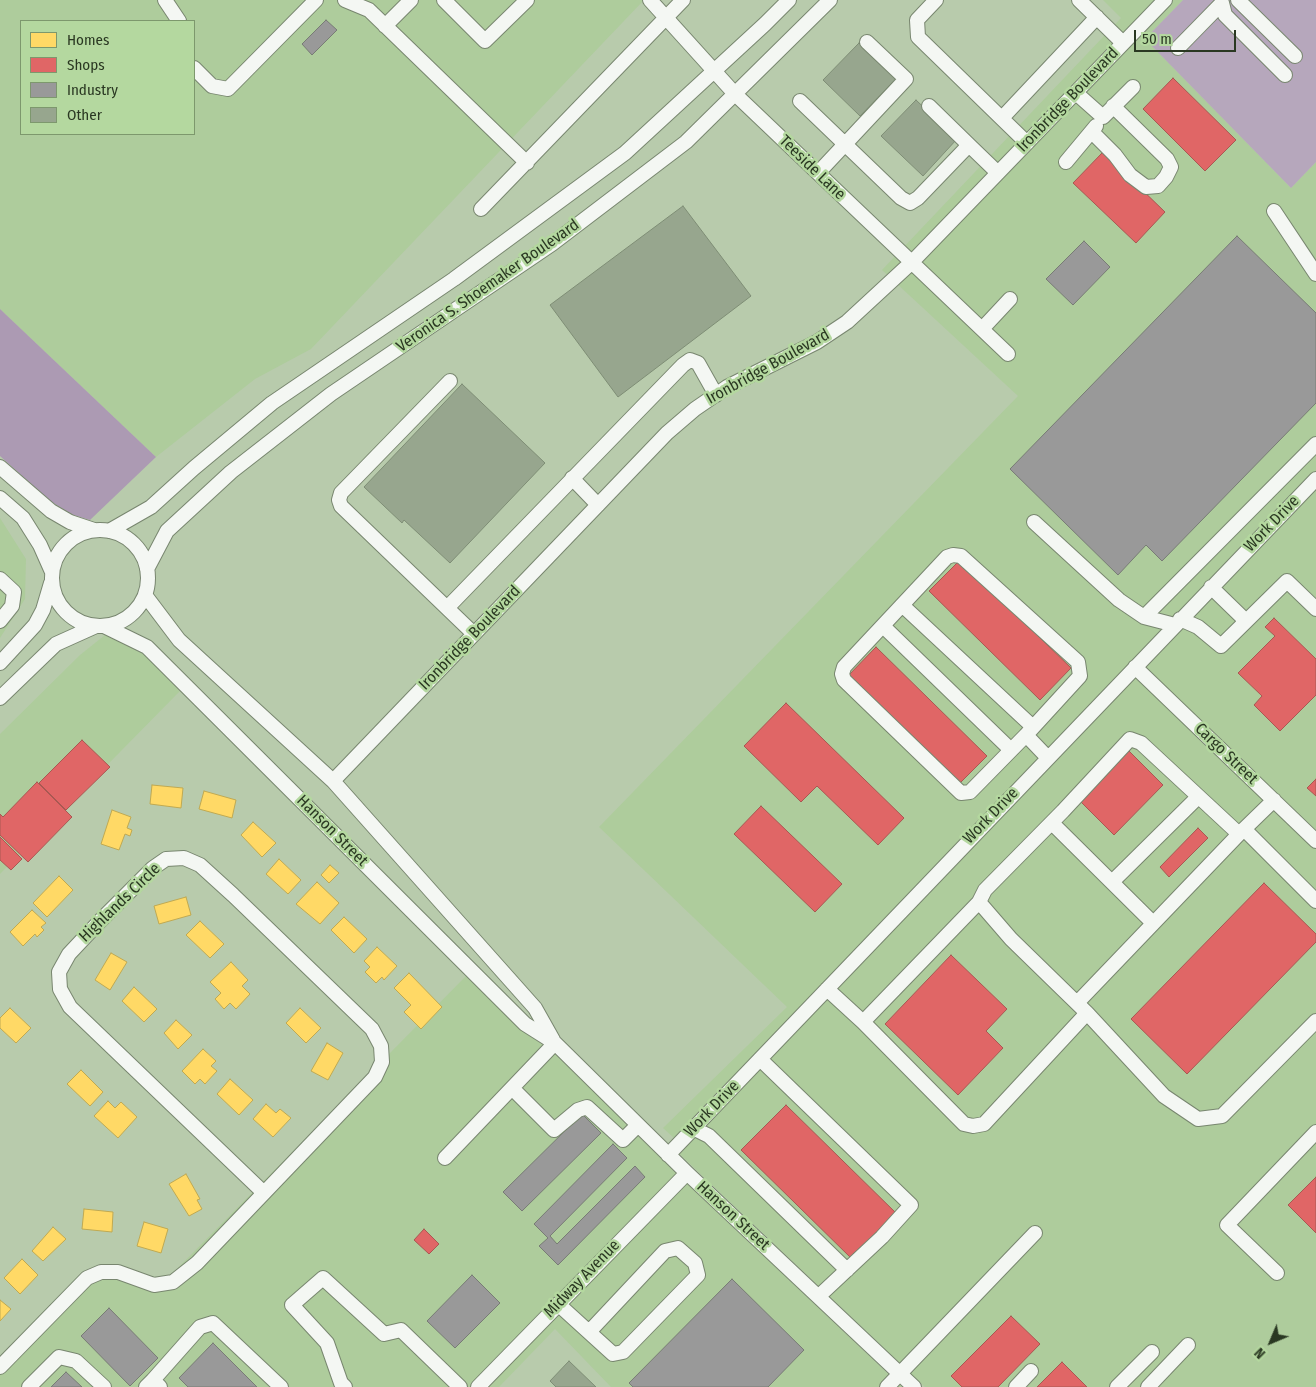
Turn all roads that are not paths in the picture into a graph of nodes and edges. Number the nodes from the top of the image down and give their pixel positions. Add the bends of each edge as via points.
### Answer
1 (165, 0) edge
2 (316, 0) edge
3 (345, 0) edge
4 (411, 0) edge
5 (444, 0) edge
6 (527, 0) edge
7 (650, 0) edge
8 (683, 0) edge
9 (789, 0) edge
10 (830, 0) edge
11 (936, 0) edge
12 (1079, 0) edge
13 (1165, 0) edge
14 (1238, 0) edge
15 (1222, 1) edge
16 (1096, 17) junction
17 (666, 18) junction
18 (179, 20) edge
19 (385, 26) junction
20 (867, 42) dead end
21 (1123, 43) junction
22 (1178, 48) dead end
23 (1295, 56) dead end
24 (195, 69) edge
25 (713, 72) junction
26 (1285, 76) dead end
27 (1133, 87) dead end
28 (1076, 92) junction
29 (735, 94) junction
30 (800, 100) dead end
31 (929, 106) dead end
32 (1113, 106) junction
33 (1103, 117) junction
34 (1002, 118) junction
35 (1092, 132) junction
36 (1027, 143) junction
37 (845, 144) junction
38 (969, 146) junction
39 (1066, 162) dead end
40 (526, 163) junction
41 (818, 173) junction
42 (998, 173) junction
43 (481, 209) dead end
44 (1274, 211) dead end
45 (912, 262) junction
46 (1316, 274) edge
47 (1010, 299) dead end
48 (982, 329) junction
49 (1008, 354) dead end
50 (450, 381) dead end
51 (716, 395) junction
52 (1316, 444) edge
53 (0, 467) edge
54 (572, 478) junction
55 (1316, 479) edge
56 (0, 498) edge
57 (598, 505) junction
58 (1034, 522) dead end
59 (94, 530) junction
60 (109, 531) junction
61 (147, 568) junction
62 (52, 577) junction
63 (0, 579) edge
64 (1211, 587) junction
65 (145, 595) junction
66 (902, 605) junction
67 (447, 608) junction
68 (1316, 609) edge
69 (1144, 617) junction
70 (0, 621) edge
71 (1177, 622) junction
72 (1246, 622) junction
73 (100, 626) junction
74 (883, 626) junction
75 (474, 634) junction
76 (0, 663) edge
77 (1135, 667) junction
78 (0, 698) edge
79 (1029, 731) junction
80 (1011, 750) junction
81 (1048, 758) junction
82 (333, 781) junction
83 (1198, 797) junction
84 (1274, 800) junction
85 (1052, 823) junction
86 (1242, 831) junction
87 (1315, 839) edge
88 (1112, 882) junction
89 (1316, 901) edge
90 (979, 902) junction
91 (1153, 923) junction
92 (827, 989) junction
93 (1082, 1008) junction
94 (1316, 1021) edge
95 (863, 1022) junction
96 (555, 1043) junction
97 (760, 1058) junction
98 (513, 1089) junction
99 (638, 1125) junction
100 (693, 1128) junction
101 (1316, 1132) edge
102 (668, 1155) junction
103 (445, 1158) dead end
104 (687, 1173) junction
105 (264, 1193) junction
106 (1035, 1233) dead end
107 (847, 1270) junction
108 (1277, 1273) dead end
109 (819, 1296) junction
110 (558, 1304) junction
111 (589, 1332) junction
112 (1188, 1345) dead end
113 (1152, 1352) dead end
114 (0, 1367) edge
115 (1031, 1371) dead end
116 (900, 1374) junction
117 (153, 1385) edge
118 (28, 1387) edge
119 (104, 1387) edge
120 (281, 1387) edge
121 (345, 1387) edge
122 (460, 1387) edge
123 (478, 1387) edge
124 (887, 1387) edge
125 (914, 1387) edge
126 (1016, 1387) edge
127 (1118, 1387) edge
128 (1148, 1387) edge

1 - 18 street
2 - 24 street via 228,89 212,86
3 - 19 street via 369,10
4 - 19 street
5 - 6 street via 485,41
7 - 17 street, Teeside Lane
8 - 17 street
9 - 25 street, Veronica S. Shoemaker Boulevard
10 - 29 street, Veronica S. Shoemaker Boulevard
11 - 34 street via 917,20 918,37
12 - 16 street
13 - 21 street, Ironbridge Boulevard
14 - 23 street
15 - 22 street
15 - 26 street via 1225,15
16 - 21 street
16 - 34 street
17 - 25 street, Teeside Lane
17 - 40 street
19 - 40 street
20 - 37 street via 906,79
21 - 28 street, Ironbridge Boulevard
25 - 29 street, Teeside Lane
25 - 60 street, Veronica S. Shoemaker Boulevard via 625,153 454,279 272,403 151,507
27 - 32 street
28 - 33 street
28 - 36 street, Ironbridge Boulevard
29 - 41 street, Teeside Lane
29 - 61 street, Veronica S. Shoemaker Boulevard via 686,142 552,244 331,394 231,472 168,531
30 - 37 street
31 - 38 street
32 - 33 street
32 - 35 street via 1167,159 1171,167 1166,177 1158,186 1146,187 1130,175 1116,155
33 - 35 street
34 - 36 street
35 - 39 street
36 - 42 street, Ironbridge Boulevard
37 - 38 street via 901,198 910,202 918,198
37 - 41 street
38 - 42 street
40 - 43 street
41 - 45 street, Teeside Lane
42 - 45 street, Ironbridge Boulevard
44 - 46 street
45 - 48 street, Teeside Lane
45 - 51 street, Ironbridge Boulevard via 848,322
47 - 48 street
48 - 49 street, Teeside Lane
50 - 67 street via 341,493 339,500 341,506
51 - 54 street via 698,363 690,360
51 - 57 street, Ironbridge Boulevard via 667,433
52 - 69 street
53 - 59 street via 51,511
54 - 57 street
54 - 67 street
55 - 64 street, Work Drive
56 - 62 street, Hanson Street via 23,518 40,545
57 - 75 street, Ironbridge Boulevard
58 - 69 street via 1119,600
59 - 60 street
59 - 62 street via 82,533 61,548
60 - 61 street via 134,544
61 - 65 street
62 - 73 street, Hanson Street via 54,595 61,607 71,616
62 - 76 street via 43,610 35,625
63 - 70 street via 14,592 12,606
64 - 71 street, Work Drive
64 - 72 street
65 - 73 street via 129,616 117,623
65 - 82 street, Hanson Street via 179,640
66 - 74 street
66 - 79 street
66 - 79 street via 948,557 961,556 1078,662 1080,676
67 - 75 street
68 - 72 street via 1288,581
69 - 71 street
71 - 72 street via 1198,626 1221,646
71 - 77 street, Work Drive
73 - 78 street via 56,644
73 - 96 street, Hanson Street via 148,647 526,1024
74 - 80 street
74 - 80 street via 844,667 842,674 844,680 899,734 961,793 970,792
75 - 82 street, Ironbridge Boulevard
77 - 81 street, Work Drive
77 - 84 street, Cargo Street
79 - 80 street
79 - 81 street
81 - 92 street, Work Drive
82 - 96 street, Hanson Street via 535,1008
83 - 85 street via 1141,743 1130,739
83 - 86 street
83 - 88 street
84 - 86 street
84 - 87 street, Cargo Street
85 - 88 street
85 - 90 street via 984,890
86 - 89 street
86 - 91 street
88 - 91 street
90 - 93 street via 1011,939
90 - 95 street
91 - 93 street
92 - 95 street
92 - 97 street, Work Drive
93 - 94 street via 1164,1096 1198,1119 1222,1116
93 - 95 street via 984,1124 973,1126 964,1124
96 - 98 street
96 - 99 street, Hanson Street
97 - 100 street, Work Drive
97 - 107 street via 912,1204
98 - 99 street via 554,1130 578,1110 587,1107 623,1140
98 - 103 street
99 - 102 street, Hanson Street
100 - 102 street, Work Drive
100 - 107 street via 708,1136
101 - 108 street via 1227,1225
102 - 104 street, Hanson Street
104 - 109 street, Hanson Street
104 - 110 street, Midway Avenue
105 - 105 street, Highlands Circle via 375,1077 382,1062 381,1046 372,1029 200,865 184,858 166,859 153,868 69,954 59,972 60,989 70,1007
105 - 114 street, Highlands Circle via 197,1263 173,1282 154,1285 118,1272 101,1272 87,1278
106 - 116 street
107 - 109 street
109 - 116 street, Hanson Street
110 - 111 street
110 - 123 street, Midway Avenue
111 - 111 street via 613,1354 623,1352 698,1275 695,1263 678,1248 665,1251
112 - 128 street
113 - 127 street
115 - 126 street
116 - 124 street
116 - 125 street, Hanson Street
117 - 120 street via 200,1327 213,1323
118 - 119 street via 59,1357 76,1361
121 - 122 street via 327,1343 292,1305 323,1278 384,1334 401,1330

